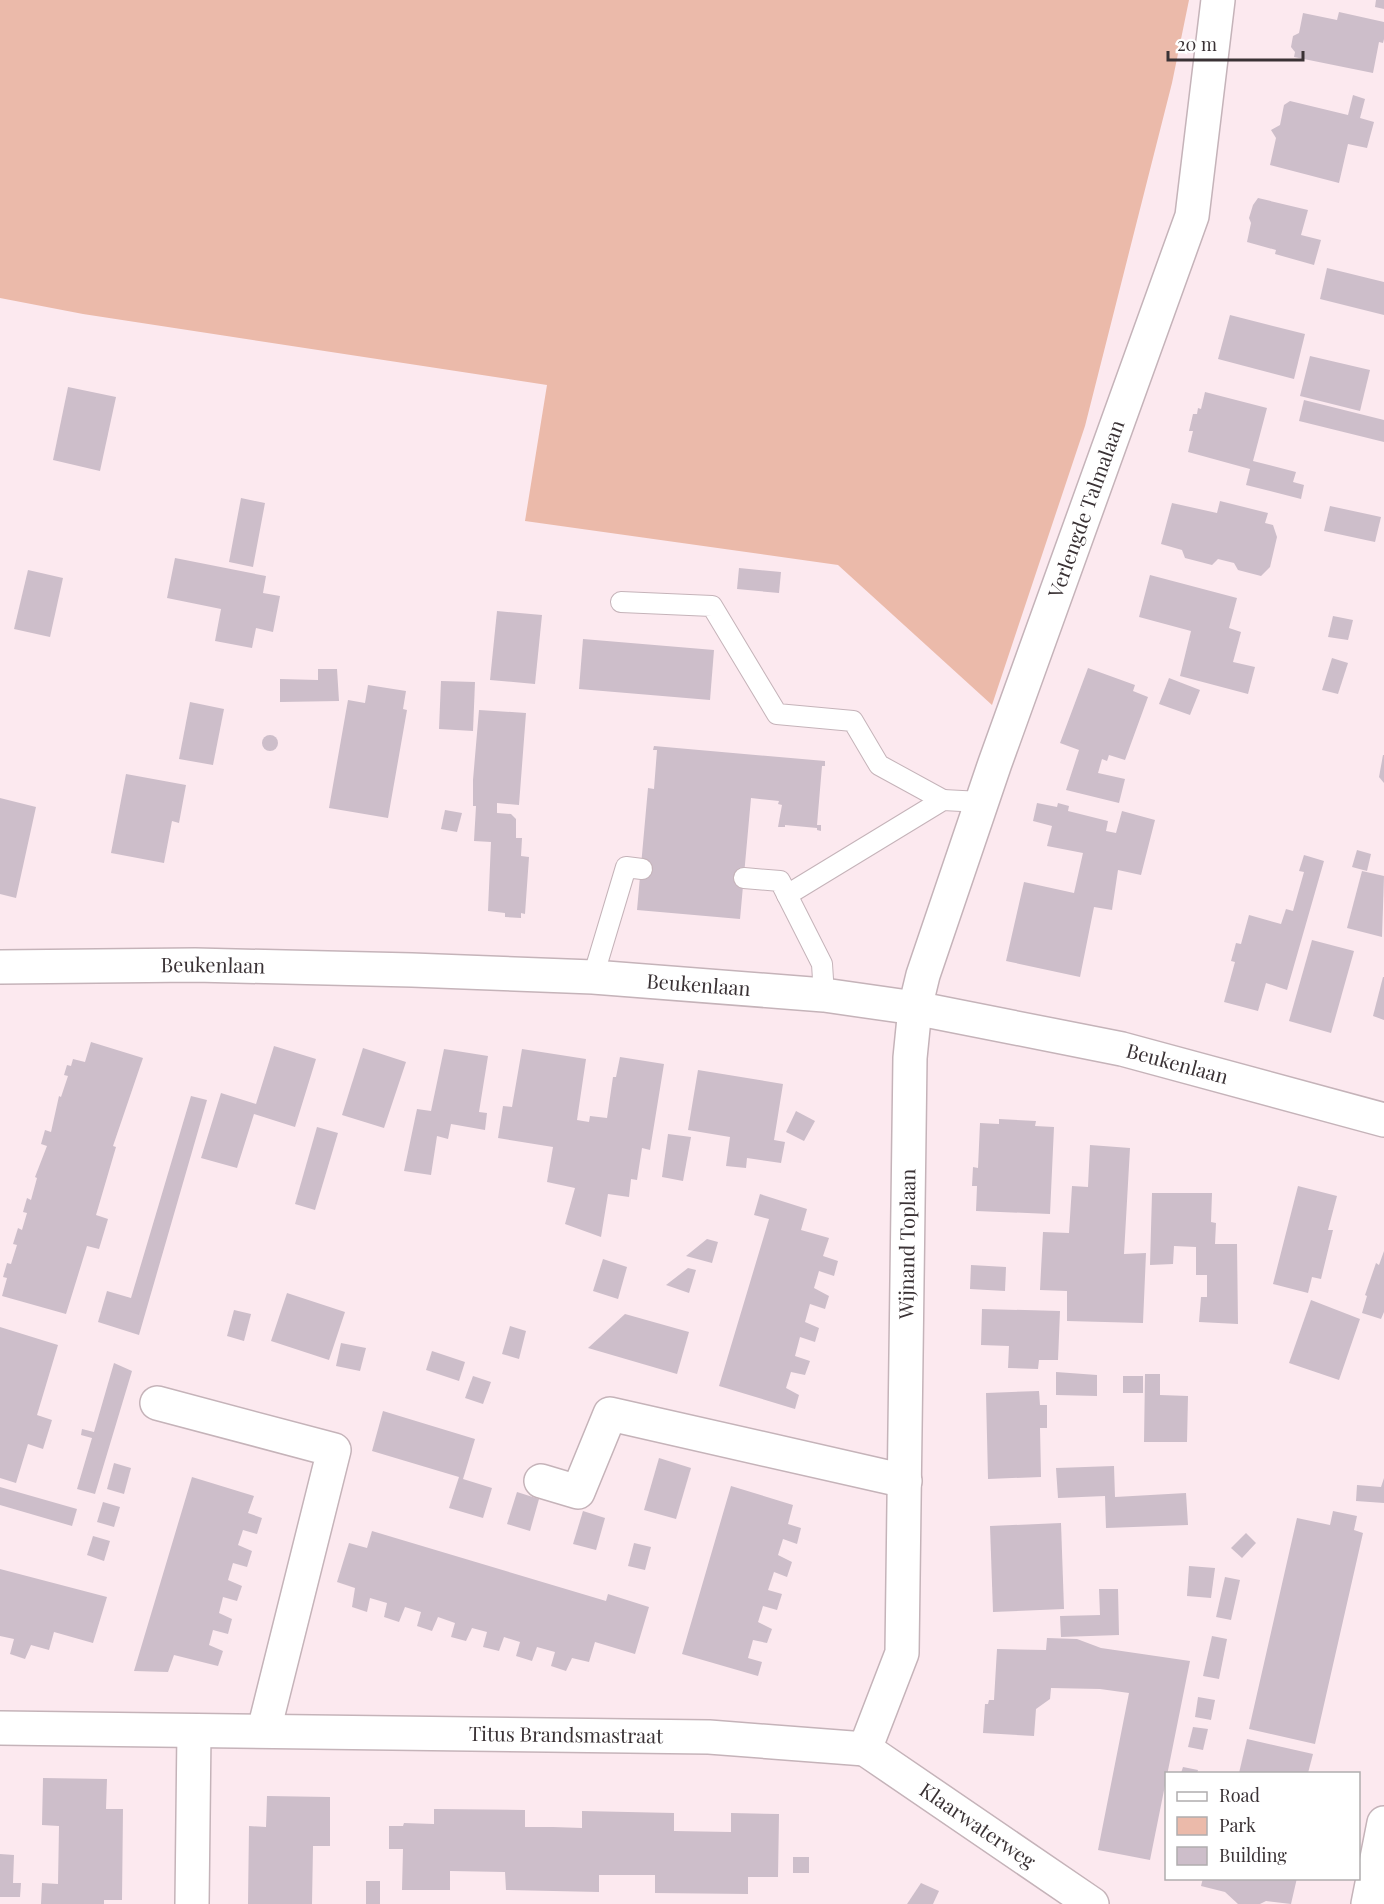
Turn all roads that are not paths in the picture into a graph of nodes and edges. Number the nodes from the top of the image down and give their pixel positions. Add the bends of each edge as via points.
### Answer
1 (1218, 0) edge
2 (621, 602) dead end
3 (943, 800) junction
4 (981, 802) junction
5 (642, 869) dead end
6 (744, 878) dead end
7 (787, 895) junction
8 (0, 967) edge
9 (593, 977) junction
10 (824, 995) junction
11 (915, 1008) junction
12 (1384, 1120) edge
13 (157, 1403) dead end
14 (541, 1481) dead end
15 (905, 1481) junction
16 (0, 1728) edge
17 (264, 1730) junction
18 (194, 1731) junction
19 (865, 1749) junction
20 (1384, 1824) edge
21 (1079, 1901) edge
22 (192, 1904) edge
23 (1368, 1904) edge

1 - 4 street, Verlengde Talmalaan via 1192,216
2 - 3 lane via 712,606 777,714 852,721 879,765
3 - 4 lane
3 - 7 lane
4 - 11 street, Verlengde Talmalaan
5 - 9 lane via 626,867
6 - 7 lane via 780,881
7 - 10 lane via 822,964
8 - 9 street, Beukenlaan via 195,965
9 - 10 street, Beukenlaan
10 - 11 street, Beukenlaan
11 - 12 street, Beukenlaan via 1122,1049
11 - 15 street, Wijnand Toplaan via 910,1058
13 - 17 street via 334,1450
14 - 15 street via 578,1492 610,1414
15 - 19 street, Wijnand Toplaan via 902,1653
16 - 18 street, Titus Brandsmastraat
17 - 18 street, Titus Brandsmastraat
17 - 19 street, Titus Brandsmastraat via 710,1737
18 - 22 street
19 - 21 street, Klaarwaterweg
20 - 23 street

